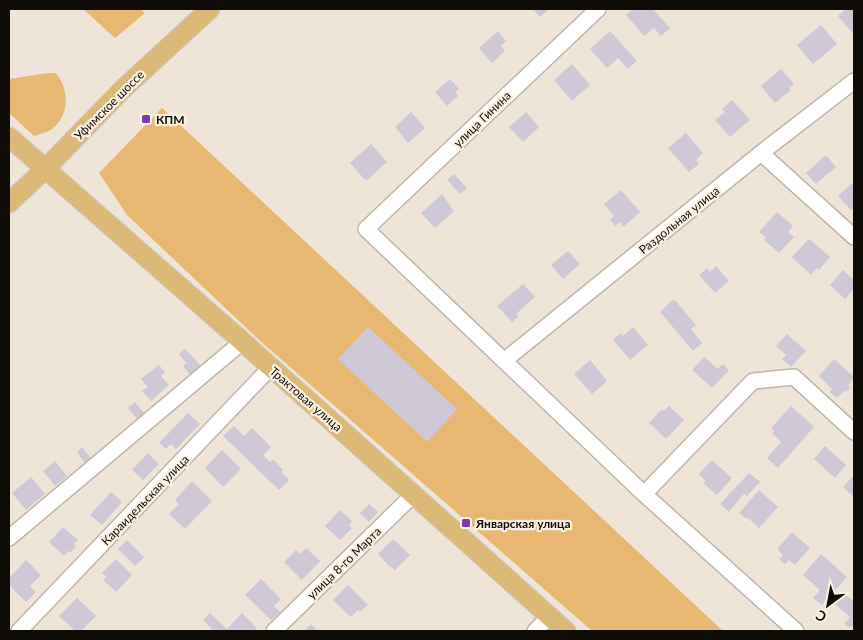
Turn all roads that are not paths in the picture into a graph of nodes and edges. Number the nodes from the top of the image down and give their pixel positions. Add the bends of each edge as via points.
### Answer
1 (210, 9) edge
2 (598, 9) edge
3 (854, 81) edge
4 (9, 137) edge
5 (762, 153) junction
6 (45, 169) junction
7 (9, 202) edge
8 (854, 237) edge
9 (242, 342) junction
10 (506, 360) junction
11 (270, 368) junction
12 (854, 432) edge
13 (414, 494) junction
14 (644, 494) junction
15 (9, 538) edge
16 (549, 617) junction
17 (19, 631) edge
18 (274, 631) edge
19 (535, 631) edge
20 (566, 631) edge
21 (796, 631) edge

1 - 6 main road, Уфимское шоссе via 124,88
2 - 10 street, улица Гинина via 366,229
3 - 5 street, Раздольная улица
4 - 6 main road, Трактовая улица
5 - 8 street
5 - 10 street, Раздольная улица
6 - 7 main road, Уфимское шоссе
6 - 9 main road, Трактовая улица
9 - 11 main road, Трактовая улица
9 - 15 street
10 - 14 street
11 - 13 main road, Трактовая улица
11 - 17 street, Караидельская улица
12 - 14 street via 794,377 753,381
13 - 16 main road, Трактовая улица
13 - 18 street, улица 8-го Марта
14 - 21 street
16 - 19 street
16 - 20 main road, Трактовая улица

